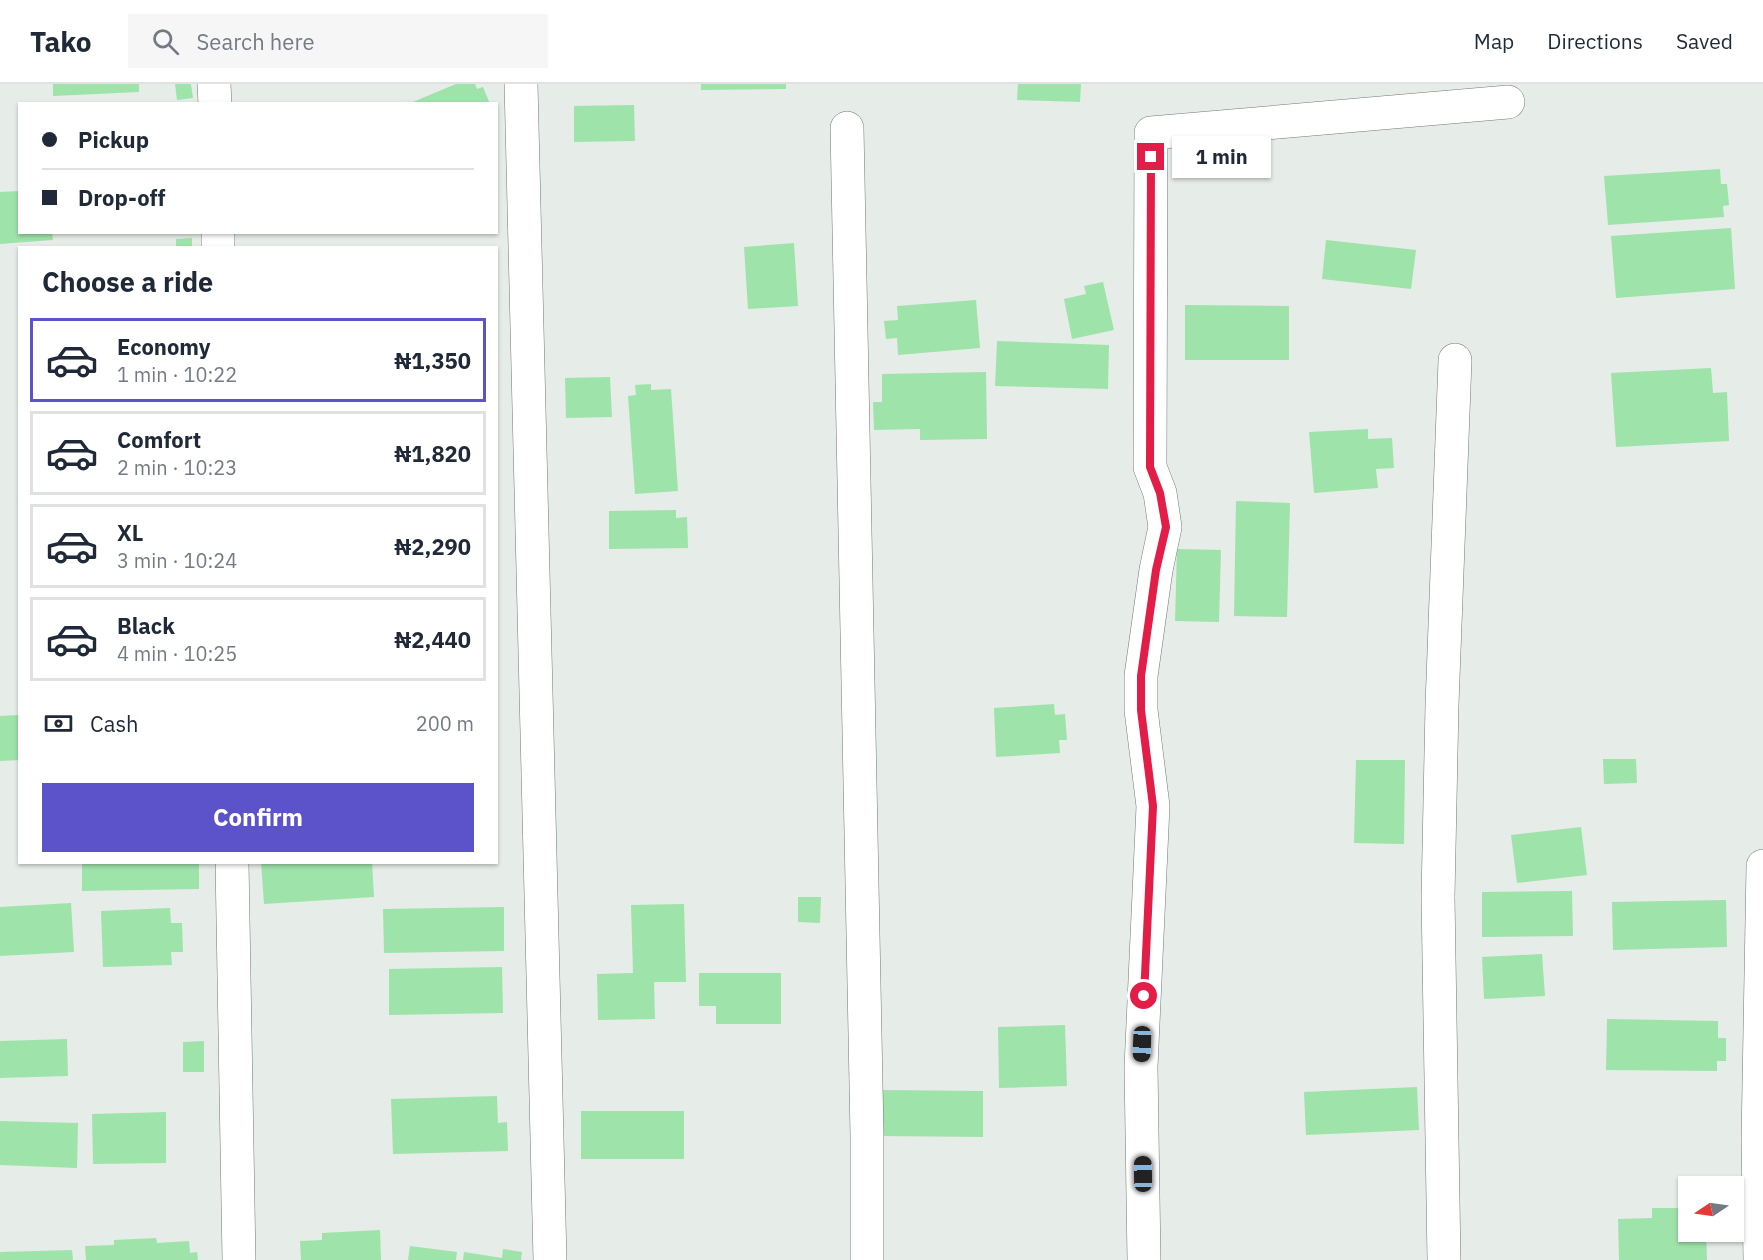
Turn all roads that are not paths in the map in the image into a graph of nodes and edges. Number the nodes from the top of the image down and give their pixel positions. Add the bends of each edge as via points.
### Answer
1 (214, 84) edge
2 (521, 84) edge
3 (214, 102) edge
4 (1508, 102) dead end
5 (847, 128) dead end
6 (1455, 360) dead end
7 (232, 864) edge
8 (1763, 866) edge
9 (239, 1260) edge
10 (549, 1260) edge
11 (867, 1260) edge
12 (1144, 1260) edge
13 (1444, 1260) edge
14 (1760, 1260) edge

1 - 3 street
2 - 10 street
4 - 12 street via 1151,133 1150,467 1166,527 1141,676 1141,710 1153,806 1142,1067
5 - 11 street
6 - 13 street via 1438,897
7 - 9 street
8 - 14 street

